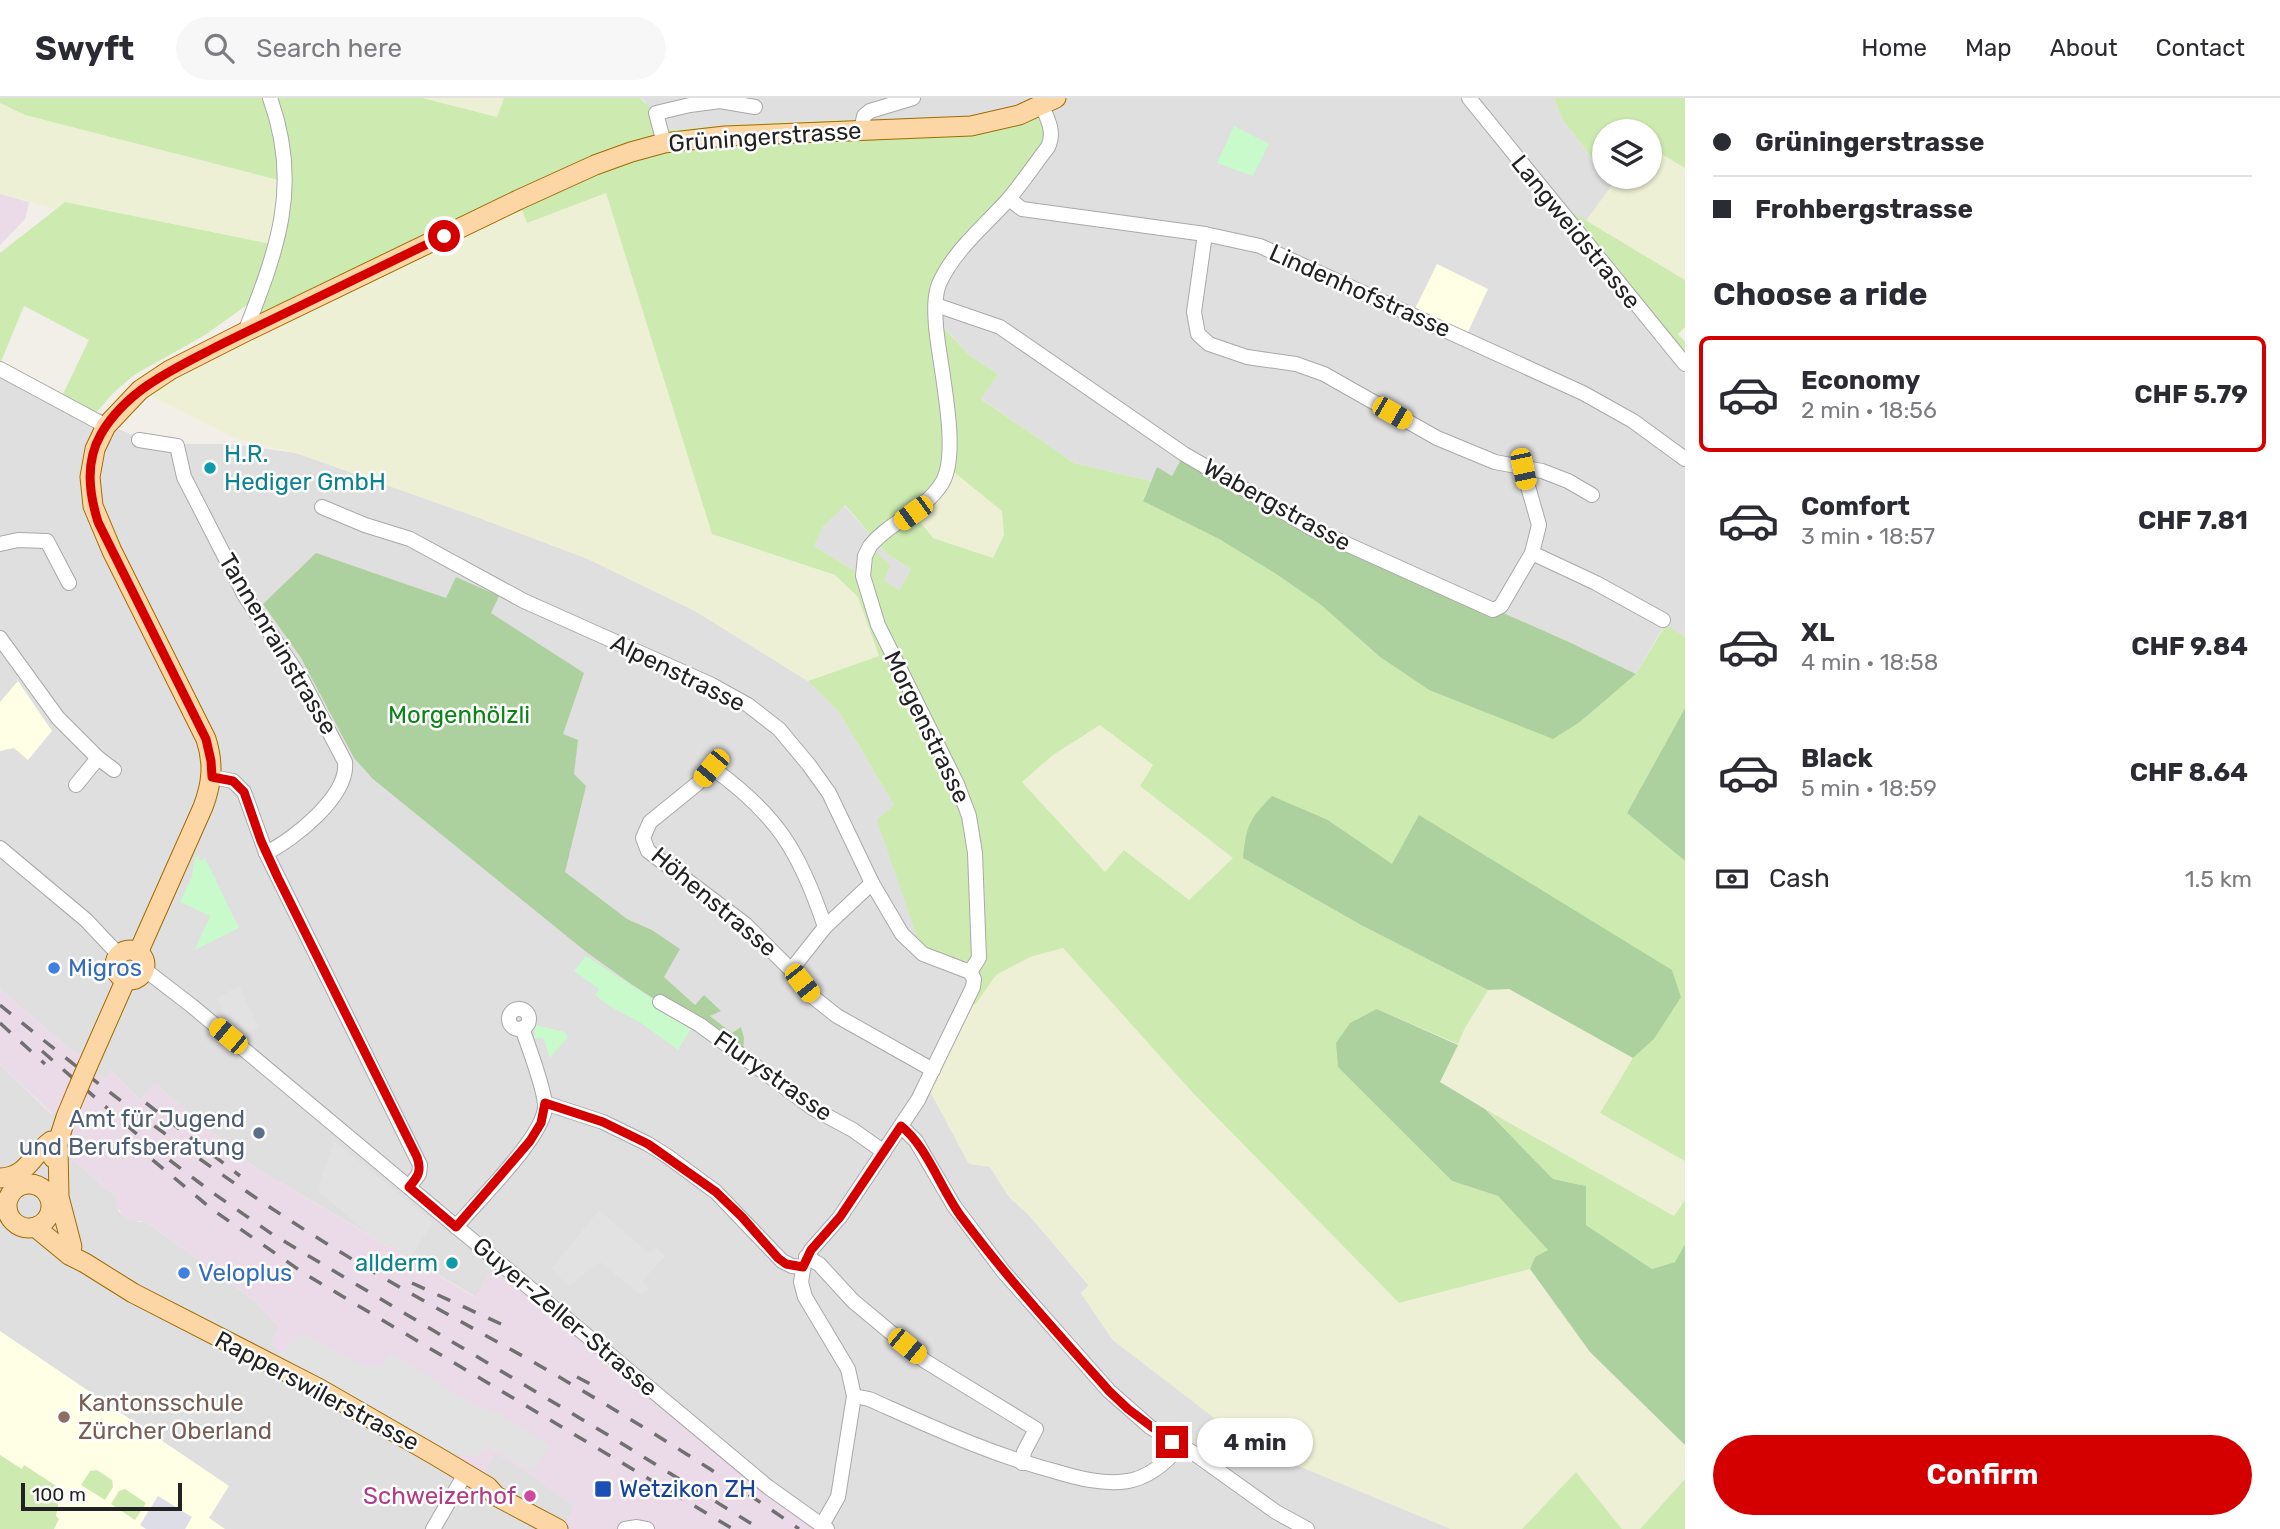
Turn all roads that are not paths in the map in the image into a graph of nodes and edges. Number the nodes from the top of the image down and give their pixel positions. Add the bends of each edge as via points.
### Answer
1 (270, 98) edge
2 (913, 98) edge
3 (1469, 98) edge
4 (1049, 102) edge
5 (755, 107) dead end
6 (861, 131) junction
7 (664, 143) junction
8 (1009, 199) junction
9 (1205, 234) junction
10 (936, 305) junction
11 (245, 332) junction
12 (1685, 364) edge
13 (0, 369) edge
14 (106, 426) junction
15 (139, 440) dead end
16 (1685, 459) edge
17 (1523, 469) junction
18 (1592, 495) dead end
19 (322, 507) dead end
20 (0, 544) edge
21 (1532, 553) junction
22 (69, 583) dead end
23 (1663, 620) dead end
24 (0, 638) edge
25 (98, 758) junction
26 (114, 770) dead end
27 (212, 777) junction
28 (76, 785) dead end
29 (0, 848) edge
30 (266, 853) junction
31 (872, 883) junction
32 (825, 927) junction
33 (133, 959) junction
34 (792, 970) junction
35 (970, 972) junction
36 (660, 1002) dead end
37 (522, 1028) dead end
38 (933, 1070) junction
39 (545, 1103) junction
40 (901, 1126) junction
41 (54, 1144) junction
42 (884, 1152) junction
43 (409, 1187) junction
44 (13, 1190) edge
45 (42, 1222) junction
46 (456, 1227) junction
47 (72, 1247) junction
48 (804, 1262) junction
49 (85, 1263) junction
50 (133, 1293) junction
51 (854, 1396) junction
52 (1180, 1446) junction
53 (1021, 1463) junction
54 (461, 1481) junction
55 (496, 1496) junction
56 (825, 1527) edge
57 (433, 1529) edge
58 (558, 1529) edge
59 (625, 1529) edge
60 (647, 1529) edge
61 (1307, 1529) edge

1 - 11 street via 284,149 286,188 274,256
2 - 6 street via 870,111
3 - 12 street, Langweidstrasse
4 - 6 main road, Grüningerstrasse via 1019,115 971,126
4 - 8 street, Morgenstrasse via 1052,138
5 - 7 street via 720,101 656,113
6 - 7 main road, Grüningerstrasse
7 - 11 main road, Grüningerstrasse via 584,170
8 - 9 street, Lindenhofstrasse via 1022,209
8 - 10 street, Morgenstrasse via 960,252 939,283
9 - 16 street, Lindenhofstrasse via 1261,246 1583,393 1633,421
9 - 17 street via 1194,312 1198,334 1209,344 1324,374 1437,438
10 - 21 street, Wabergstrasse via 1000,327 1184,454 1311,528 1493,610 1500,606
10 - 35 street, Morgenstrasse via 951,445 949,467 932,497 870,546 863,576 878,625 969,816 979,958
11 - 14 main road, Grüningerstrasse via 152,381
13 - 14 street
14 - 27 main road, Grüningerstrasse via 91,463 93,506 206,739
15 - 30 street, Tannenrainstrasse via 177,446 184,477 245,596 302,680 345,762 341,784 308,825
17 - 18 street via 1542,471
17 - 21 street, Wabergstrasse via 1539,525
19 - 31 street, Alpenstrasse via 410,539 524,601 748,705 779,729 809,765 828,793
20 - 22 street via 47,541
21 - 23 street
24 - 25 street via 58,718
25 - 26 street
25 - 28 street
27 - 30 street via 242,788
27 - 33 main road, Grüningerstrasse via 203,807
29 - 33 street, Guyer-Zeller-Strasse
30 - 43 street via 417,1157 419,1174
31 - 32 street, Höhenstrasse
31 - 35 street, Alpenstrasse via 912,946
32 - 34 street, Höhenstrasse
32 - 34 street, Höhenstrasse via 801,863 785,837 737,786 711,768 650,822 643,838 649,851 745,924
33 - 41 main road, bridge via 116,959 116,969 126,979
33 - 43 street, Guyer-Zeller-Strasse
34 - 38 street, Höhenstrasse via 813,997 837,1016
35 - 38 street, Morgenstrasse via 973,987
36 - 42 street, Flurystrasse via 700,1024 814,1109
37 - 39 street
38 - 40 street, Morgenstrasse
39 - 46 street via 541,1123 530,1141
39 - 48 street via 603,1122 658,1150 716,1192 778,1258 786,1264
40 - 42 street, Morgenstrasse
40 - 52 street via 916,1141 954,1206 1003,1271 1109,1391
41 - 44 main road
41 - 44 main road via 40,1149 17,1175
41 - 47 main road via 59,1196
42 - 48 street, Morgenstrasse
43 - 46 street, Guyer-Zeller-Strasse
44 - 45 main road via 50,1198 50,1211
44 - 45 main road via 7,1213 15,1224 24,1228
45 - 47 main road, Rapperswilerstrasse
45 - 49 main road, Rapperswilerstrasse via 69,1255
46 - 56 street, Guyer-Zeller-Strasse via 768,1487
47 - 49 main road, Rapperswilerstrasse
48 - 51 street via 801,1282 805,1297 848,1369
48 - 53 street via 820,1264 853,1301 925,1361 1036,1429
49 - 50 main road, Rapperswilerstrasse
50 - 54 main road, Rapperswilerstrasse via 177,1325 272,1372
50 - 55 main road, Rapperswilerstrasse via 342,1401
51 - 53 street
51 - 56 street via 838,1497
52 - 53 street via 1159,1468 1109,1483
52 - 61 street
54 - 55 main road, Rapperswilerstrasse via 482,1494
54 - 57 street
55 - 58 main road, Rapperswilerstrasse
59 - 60 street

